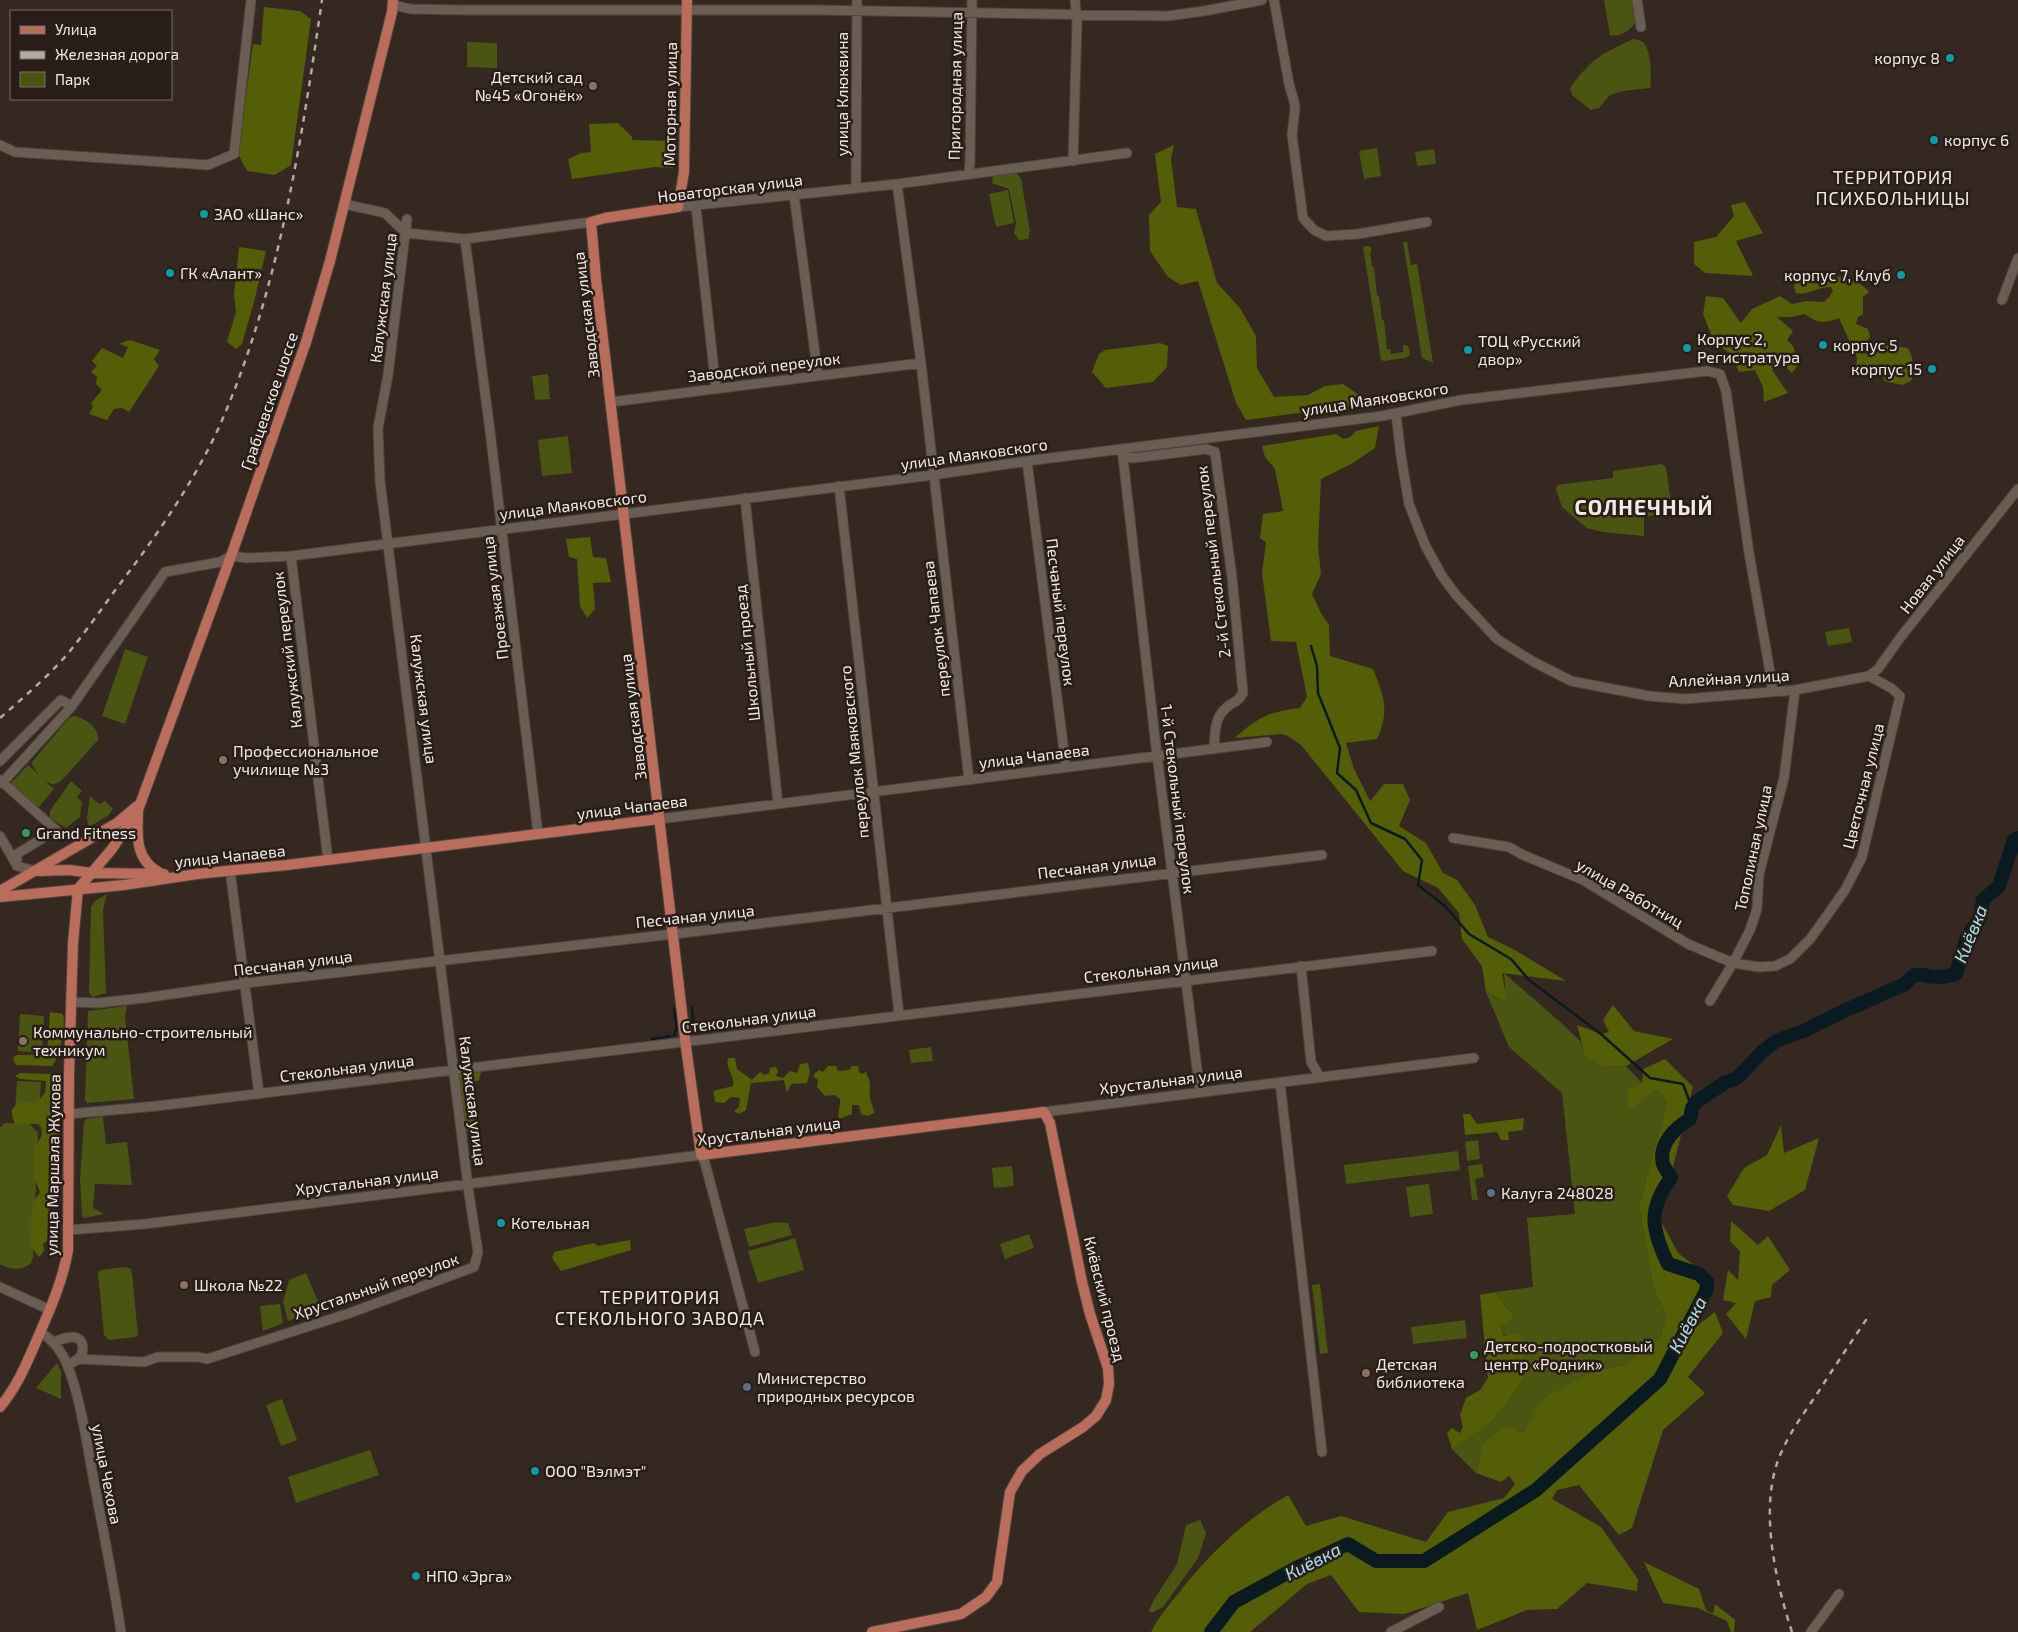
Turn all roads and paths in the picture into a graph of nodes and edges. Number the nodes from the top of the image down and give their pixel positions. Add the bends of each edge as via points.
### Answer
1 (251, 0) edge
2 (857, 0) edge
3 (972, 0) edge
4 (1075, 0) edge
5 (1262, 0) edge
6 (1274, 0) edge
7 (1638, 0) edge
8 (393, 2) edge
9 (687, 4) edge
10 (857, 10) junction
11 (971, 11) junction
12 (1076, 13) junction
13 (1641, 27) dead end
14 (0, 145) edge
15 (1127, 153) dead end
16 (1074, 161) junction
17 (969, 173) junction
18 (897, 184) junction
19 (856, 188) junction
20 (794, 195) junction
21 (344, 204) junction
22 (696, 207) junction
23 (678, 208) junction
24 (407, 219) dead end
25 (591, 222) junction
26 (1427, 222) dead end
27 (406, 233) junction
28 (465, 239) junction
29 (2018, 258) edge
30 (2002, 300) dead end
31 (921, 363) junction
32 (818, 376) junction
33 (716, 389) junction
34 (611, 402) junction
35 (1396, 414) junction
36 (1122, 453) junction
37 (1027, 461) junction
38 (933, 475) junction
39 (839, 486) junction
40 (2018, 489) edge
41 (744, 498) junction
42 (624, 513) junction
43 (502, 529) junction
44 (389, 543) junction
45 (231, 556) junction
46 (291, 556) junction
47 (1869, 676) junction
48 (1795, 690) junction
49 (1770, 692) junction
50 (72, 706) junction
51 (1268, 742) dead end
52 (1214, 749) junction
53 (1158, 756) junction
54 (0, 761) edge
55 (1066, 767) junction
56 (969, 780) junction
57 (1, 782) edge
58 (873, 792) junction
59 (778, 804) junction
60 (140, 806) junction
61 (660, 819) junction
62 (538, 834) junction
63 (0, 836) edge
64 (1453, 838) dead end
65 (427, 848) junction
66 (1322, 855) dead end
67 (328, 860) junction
68 (17, 866) junction
69 (230, 870) junction
70 (36, 871) junction
71 (1172, 872) junction
72 (92, 873) junction
73 (160, 874) junction
74 (198, 874) junction
75 (78, 889) junction
76 (0, 891) edge
77 (0, 897) edge
78 (886, 908) junction
79 (673, 934) junction
80 (1432, 951) dead end
81 (441, 961) junction
82 (1733, 963) junction
83 (1301, 966) junction
84 (1186, 980) junction
85 (244, 984) junction
86 (1710, 1001) dead end
87 (72, 1002) junction
88 (899, 1015) junction
89 (686, 1041) junction
90 (1474, 1058) dead end
91 (454, 1070) junction
92 (1320, 1077) junction
93 (1280, 1082) junction
94 (1200, 1092) junction
95 (259, 1094) junction
96 (1044, 1112) junction
97 (69, 1114) junction
98 (701, 1155) junction
99 (468, 1184) junction
100 (68, 1230) junction
101 (0, 1286) edge
102 (50, 1310) junction
103 (40, 1332) junction
104 (53, 1342) junction
105 (755, 1352) dead end
106 (79, 1359) junction
107 (68, 1365) junction
108 (0, 1406) edge
109 (1322, 1452) dead end
110 (1839, 1594) dead end
111 (1439, 1607) dead end
112 (121, 1632) edge
113 (872, 1632) edge
114 (1391, 1632) edge
115 (1812, 1632) edge

1 - 14 street via 234,154 208,165 15,152
2 - 10 street, улица Клюквина
3 - 11 street, Пригородная улица
4 - 12 street
5 - 12 street via 1167,16
6 - 26 street via 1296,109 1292,135 1303,218 1314,230 1326,236
7 - 13 street
8 - 9 street via 411,9 463,10
8 - 21 main road, Грабцевское шоссе
9 - 10 street
9 - 23 main road, Моторная улица via 684,172
10 - 11 street
10 - 19 street, улица Клюквина
11 - 12 street
11 - 17 street, Пригородная улица
12 - 16 street
15 - 16 street, Новаторская улица
16 - 17 street, Новаторская улица
17 - 18 street, Новаторская улица
18 - 19 street, Новаторская улица
18 - 31 street
19 - 20 street, Новаторская улица
20 - 22 street, Новаторская улица
20 - 32 street
21 - 27 street via 385,213
21 - 45 main road, Грабцевское шоссе via 306,342
22 - 23 street, Новаторская улица
22 - 33 street
23 - 25 main road, Новаторская улица
24 - 27 street, Калужская улица
25 - 28 street, Новаторская улица
25 - 34 main road, Заводская улица
27 - 28 street, Новаторская улица
27 - 44 street, Калужская улица via 378,428 380,481
28 - 43 street, Проезжая улица
29 - 30 street
31 - 32 street, Заводской переулок
31 - 38 street
32 - 33 street, Заводской переулок
33 - 34 street, Заводской переулок
34 - 42 main road, Заводская улица
35 - 36 street, улица Маяковского
35 - 49 street, Аллейная улица via 1409,504 1425,545 1456,595 1497,639 1571,681 1605,688 1685,699
35 - 49 street, улица Маяковского via 1461,400 1707,371 1720,374 1726,391 1772,683
36 - 37 street, улица Маяковского
36 - 52 street, 2-й Стекольный переулок via 1134,458 1206,449 1215,452 1243,693 1239,701 1227,707 1217,718
36 - 53 street, 1-й Стекольный переулок
37 - 38 street, улица Маяковского
37 - 55 street, Песчаный переулок
38 - 39 street, улица Маяковского
38 - 56 street, переулок Чапаева
39 - 41 street, улица Маяковского
39 - 58 street, переулок Маяковского
40 - 47 street, Новая улица via 1878,669
41 - 42 street, улица Маяковского
41 - 59 street, Школьный проезд
42 - 43 street, улица Маяковского
42 - 61 main road, Заводская улица
43 - 44 street, улица Маяковского
43 - 62 street, Проезжая улица
44 - 46 street, улица Маяковского
44 - 65 street, Калужская улица
45 - 46 street, улица Маяковского
45 - 50 street via 220,562 165,572
45 - 60 main road, Грабцевское шоссе
46 - 67 street, Калужский переулок
47 - 48 street, Аллейная улица
47 - 82 street, Цветочная улица via 1900,696 1862,857 1845,890 1811,938 1790,959 1775,966
48 - 49 street, Аллейная улица
48 - 82 street, Тополиная улица via 1784,778 1759,874 1757,909
50 - 54 street via 61,700
50 - 57 street
51 - 52 street, улица Чапаева
52 - 53 street, улица Чапаева
53 - 55 street, улица Чапаева
53 - 71 street, 1-й Стекольный переулок
55 - 56 street, улица Чапаева
56 - 58 street, улица Чапаева
57 - 68 street via 56,830 17,854
58 - 59 street, улица Чапаева
58 - 78 street, переулок Маяковского
59 - 61 street, улица Чапаева
60 - 70 main road
60 - 72 main road via 127,830
60 - 73 main road via 140,854
61 - 62 main road, улица Чапаева
61 - 79 main road, Заводская улица
62 - 65 main road, улица Чапаева
63 - 68 street
64 - 82 street, улица Работниц via 1509,846 1583,880 1688,944
65 - 67 main road, улица Чапаева
65 - 81 street, Калужская улица
66 - 71 street, Песчаная улица
67 - 69 main road, улица Чапаева
68 - 70 street
69 - 74 main road, улица Чапаева
69 - 85 street
70 - 72 main road
70 - 76 main road
71 - 78 street, Песчаная улица
71 - 84 street, 1-й Стекольный переулок
72 - 73 main road
72 - 75 main road
73 - 74 main road
74 - 75 main road, улица Чапаева
75 - 77 main road, улица Чапаева
75 - 87 main road, улица Маршала Жукова
78 - 79 street, Песчаная улица
78 - 88 street, переулок Маяковского
79 - 81 street, Песчаная улица
79 - 89 main road, Заводская улица
80 - 83 street, Стекольная улица
81 - 85 street, Песчаная улица
81 - 91 street, Калужская улица
82 - 86 street, Тополиная улица
83 - 84 street, Стекольная улица
83 - 92 street via 1311,1062
84 - 88 street, Стекольная улица
84 - 94 street, 1-й Стекольный переулок
85 - 87 street, Песчаная улица via 98,1003
85 - 95 street
87 - 97 main road, улица Маршала Жукова
88 - 89 street, Стекольная улица
89 - 91 street, Стекольная улица
89 - 98 main road, Заводская улица
90 - 92 street, Хрустальная улица
91 - 95 street, Стекольная улица
91 - 99 street, Калужская улица
92 - 93 street, Хрустальная улица
93 - 94 street, Хрустальная улица
93 - 109 street
94 - 96 street, Хрустальная улица
95 - 97 street, Стекольная улица
96 - 98 main road, Хрустальная улица
96 - 113 main road, Киёвский проезд via 1050,1123 1090,1314 1108,1368 1106,1400 1096,1416 1083,1427 1040,1454 1022,1471 1010,1492 997,1582 986,1597 961,1614
97 - 100 main road, улица Маршала Жукова
98 - 99 street, Хрустальная улица
98 - 105 street, Заводская улица
99 - 100 street, Хрустальная улица via 145,1224
99 - 106 street, Хрустальный переулок via 478,1252 474,1268 207,1360 198,1356 158,1357 144,1362
100 - 102 main road, улица Маршала Жукова via 64,1270
101 - 102 street
102 - 103 main road, улица Маршала Жукова
103 - 104 street, улица Чехова
103 - 108 main road, улица Маршала Жукова via 10,1395
104 - 106 street via 79,1339 83,1344
104 - 107 street, улица Чехова
106 - 107 street
107 - 112 street, улица Чехова
110 - 115 street
111 - 114 street

